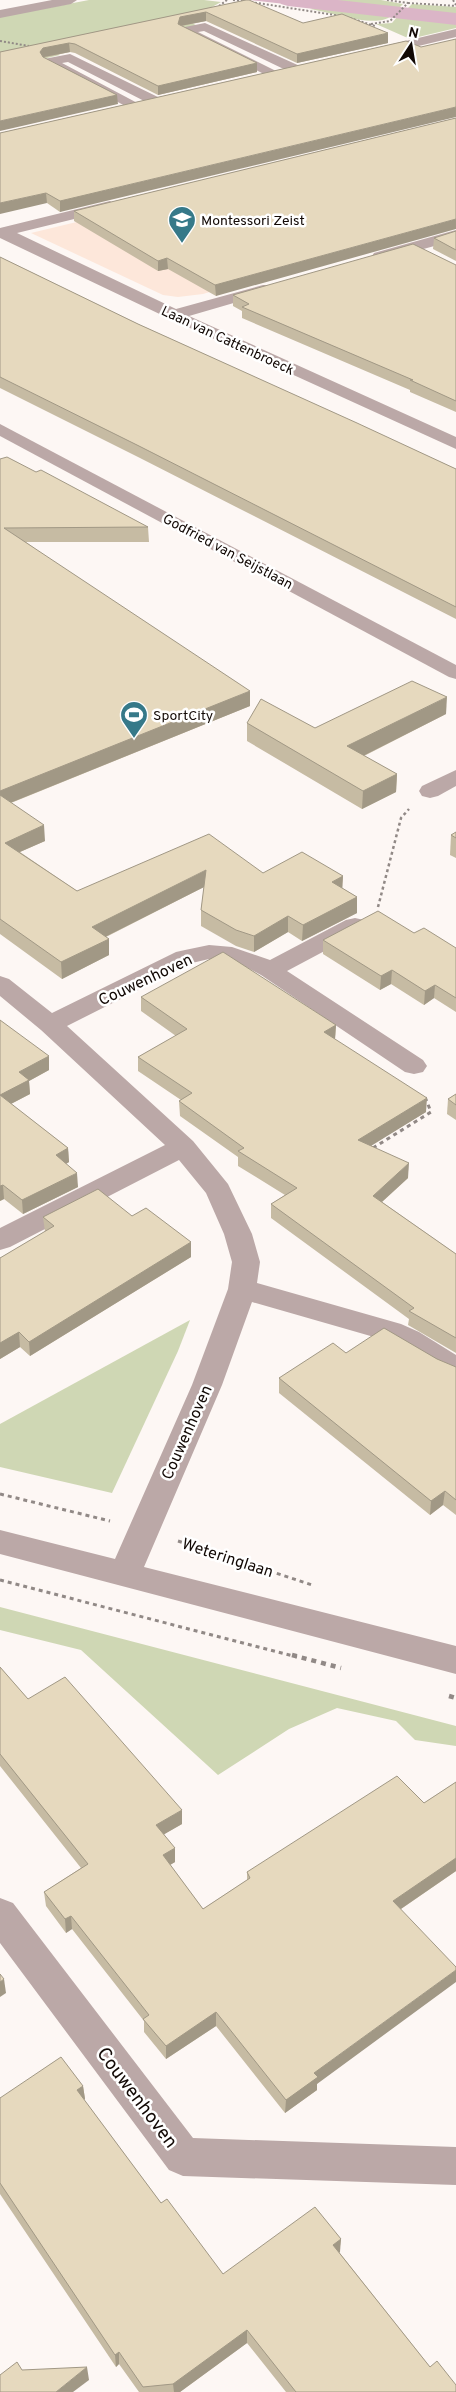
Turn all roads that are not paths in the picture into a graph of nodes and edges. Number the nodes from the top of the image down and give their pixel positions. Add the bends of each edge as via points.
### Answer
1 (71, 0) edge
2 (0, 14) edge
3 (456, 33) edge
4 (364, 55) edge
5 (277, 75) junction
6 (252, 80) edge
7 (174, 98) edge
8 (157, 102) junction
9 (136, 106) junction
10 (118, 111) edge
11 (125, 202) edge
12 (1, 232) edge
13 (456, 235) edge
14 (413, 246) junction
15 (369, 259) edge
16 (436, 259) edge
17 (286, 283) edge
18 (174, 316) junction
19 (0, 429) edge
20 (456, 444) edge
21 (42, 450) junction
22 (17, 460) edge
23 (456, 673) edge
24 (456, 778) edge
25 (430, 791) road end
26 (374, 915) edge
27 (270, 970) junction
28 (0, 984) edge
29 (50, 1024) junction
30 (414, 1066) road end
31 (183, 1147) junction
32 (0, 1240) edge
33 (242, 1290) junction
34 (456, 1369) edge
35 (0, 1542) edge
36 (125, 1574) junction
37 (456, 1660) edge
38 (0, 1914) edge
39 (456, 2166) edge

1 - 2 street
3 - 4 street
5 - 5 street via 302,69 204,27 185,31
5 - 6 street
7 - 8 street
8 - 9 street
8 - 9 street via 70,58 49,62
9 - 10 street
11 - 12 street
12 - 18 street, Laan van Cattenbroeck
13 - 14 street
14 - 15 street
14 - 16 street
17 - 18 street
18 - 20 street, Laan van Cattenbroeck
19 - 21 street, Godfried van Seijstlaan
21 - 22 street
21 - 23 street, Godfried van Seijstlaan
24 - 25 street
26 - 27 street
27 - 29 street, Couwenhoven via 232,954 209,952 185,957
27 - 30 street, Couwenhoven
28 - 29 street, Couwenhoven
29 - 31 street, Couwenhoven
31 - 32 street
31 - 33 street, Couwenhoven via 218,1190 238,1234 246,1262
33 - 34 street via 391,1330
33 - 36 street, Couwenhoven via 207,1386
35 - 36 street
36 - 37 street
38 - 39 street, Couwenhoven via 183,2157

